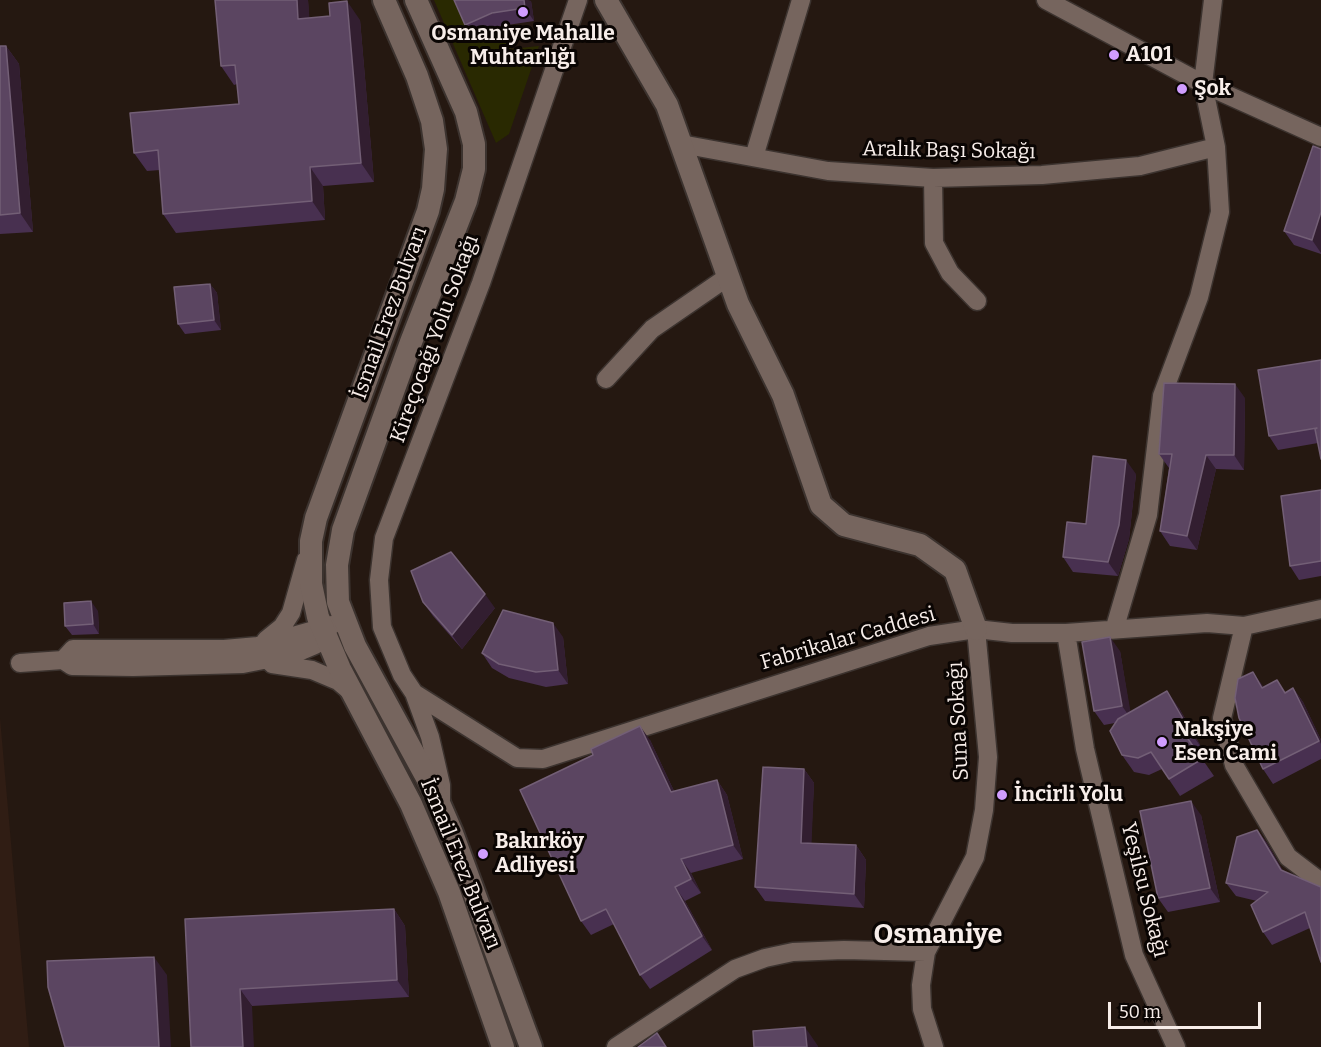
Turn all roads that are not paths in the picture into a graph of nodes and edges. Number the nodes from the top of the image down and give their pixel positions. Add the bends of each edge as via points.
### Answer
1 (384, 0) edge
2 (416, 0) edge
3 (578, 0) edge
4 (606, 0) edge
5 (801, 0) edge
6 (1046, 0) edge
7 (1213, 0) edge
8 (1203, 84) junction
9 (1321, 137) edge
10 (681, 144) junction
11 (1216, 147) junction
12 (754, 158) junction
13 (933, 178) junction
14 (729, 276) junction
15 (977, 301) dead end
16 (606, 379) dead end
17 (311, 541) junction
18 (1321, 609) edge
19 (334, 625) junction
20 (1244, 626) junction
21 (1115, 627) junction
22 (976, 629) junction
23 (1066, 633) junction
24 (258, 646) junction
25 (63, 660) junction
26 (20, 663) dead end
27 (243, 664) junction
28 (351, 692) junction
29 (414, 693) junction
30 (441, 809) junction
31 (1321, 882) edge
32 (926, 952) junction
33 (503, 1047) edge
34 (531, 1047) edge
35 (616, 1047) edge
36 (934, 1047) edge
37 (1176, 1047) edge

1 - 17 street, İsmail Erez Bulvarı via 432,121 436,149 433,189 332,468
2 - 19 street, İsmail Erez Bulvarı via 466,112 474,144 474,169 466,201 343,530
3 - 29 street, Kireçocağı Yolu Sokağı via 481,283 384,538 379,580 382,627
4 - 10 street via 667,105
5 - 12 street
6 - 8 street
7 - 8 street
8 - 9 street
8 - 11 street
10 - 12 street, Aralık Başı Sokağı
10 - 14 street
11 - 13 street, Aralık Başı Sokağı via 1140,166 1042,175
11 - 21 street via 1220,212 1199,297 1162,396 1148,515
12 - 13 street, Aralık Başı Sokağı via 828,171
13 - 15 street via 934,243 950,273
14 - 16 street via 652,329
14 - 22 street via 738,304 783,394 821,505 844,525 920,545 955,570
17 - 19 street, İsmail Erez Bulvarı via 311,584
17 - 24 street via 291,613 282,627
18 - 20 street, Fabrikalar Caddesi
19 - 24 street
19 - 27 street via 315,645 294,654
19 - 28 street, İsmail Erez Bulvarı
19 - 30 street, İsmail Erez Bulvarı via 370,676
20 - 21 street, Fabrikalar Caddesi via 1207,623
20 - 31 street via 1222,718 1234,765 1288,857
21 - 23 street, Fabrikalar Caddesi
22 - 23 street, Fabrikalar Caddesi
22 - 29 street, Fabrikalar Caddesi via 929,636 543,759 517,758
22 - 32 street, Suna Sokağı via 988,757 984,810 975,857
23 - 37 street, Yeşilsu Sokağı via 1085,749 1134,955
24 - 25 street via 73,649
25 - 26 street
25 - 27 street via 72,666
27 - 28 street via 303,667 338,681
28 - 33 street, İsmail Erez Bulvarı via 411,804 449,892
29 - 30 street via 436,759
30 - 34 street, İsmail Erez Bulvarı
32 - 35 street via 844,950 793,952 765,958 735,969
32 - 36 street, Suna Sokağı via 922,1009

